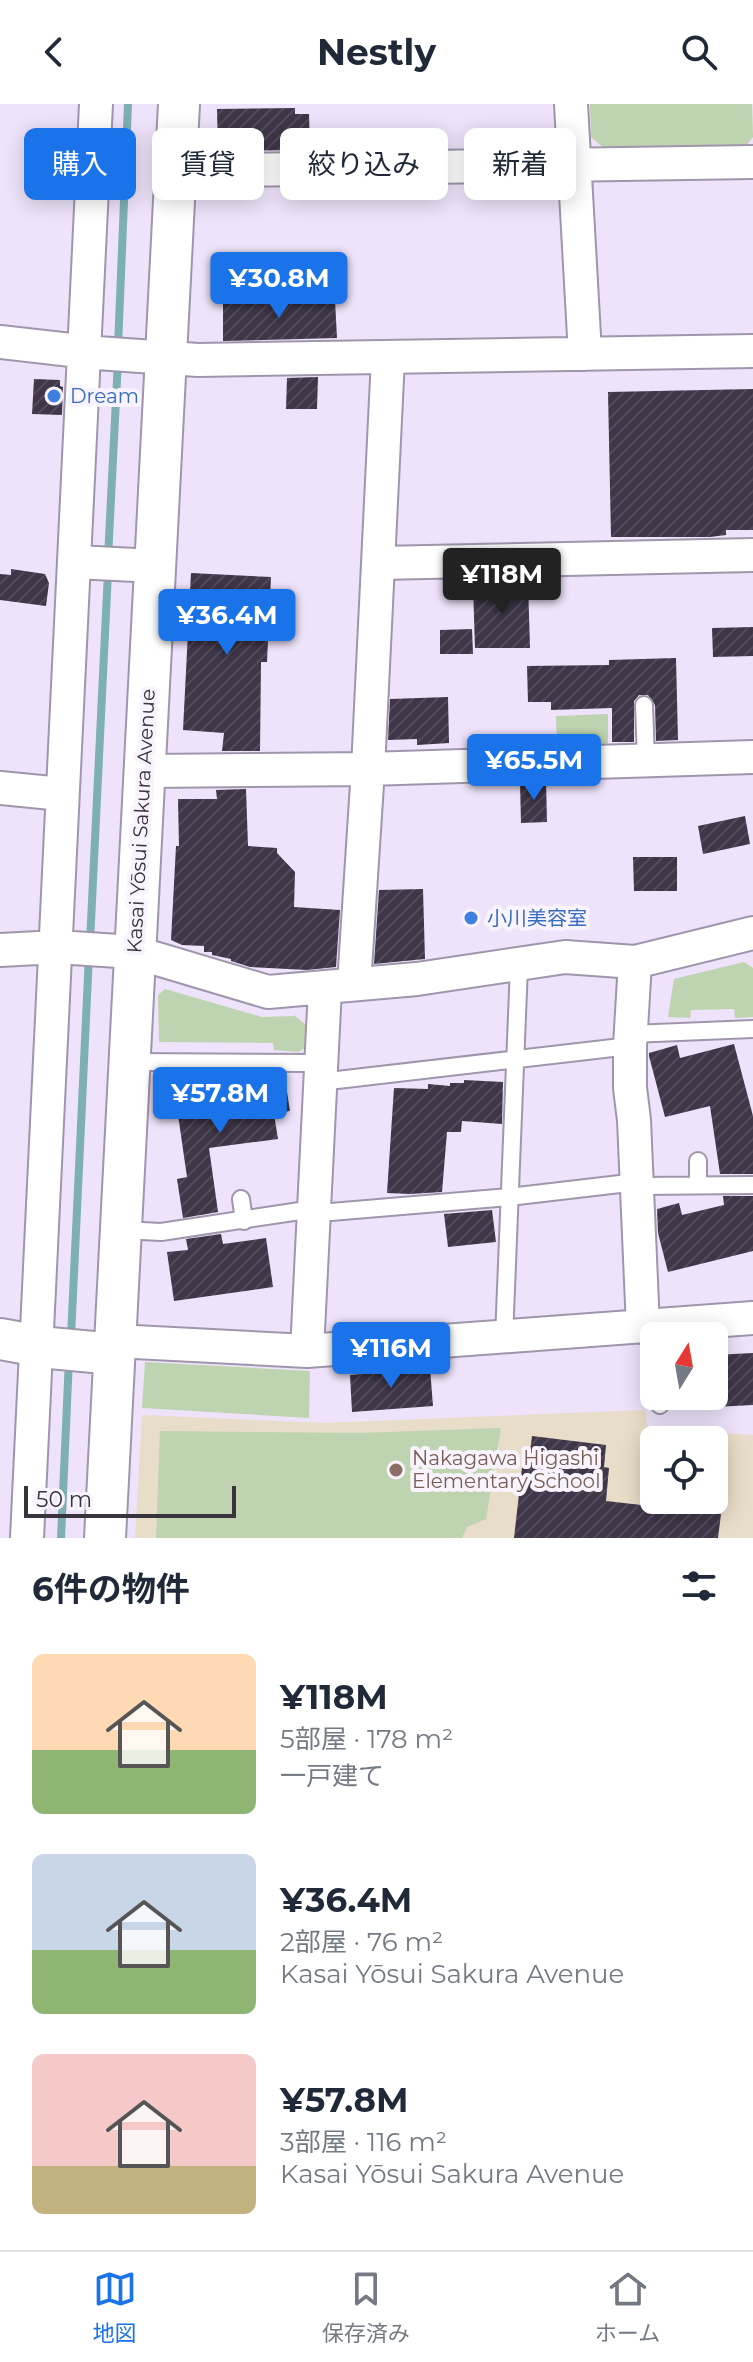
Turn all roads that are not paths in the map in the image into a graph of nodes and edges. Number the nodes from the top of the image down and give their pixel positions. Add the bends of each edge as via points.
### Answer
1 (96, 104) edge
2 (179, 104) edge
3 (571, 104) edge
4 (178, 128) edge
5 (572, 128) edge
6 (753, 162) edge
7 (576, 164) edge
8 (464, 166) edge
9 (264, 169) edge
10 (576, 199) edge
11 (173, 200) edge
12 (0, 342) edge
13 (753, 351) edge
14 (90, 352) junction
15 (585, 354) junction
16 (155, 357) junction
17 (388, 358) junction
18 (753, 555) edge
19 (81, 562) junction
20 (379, 563) junction
21 (144, 566) junction
22 (644, 705) dead end
23 (753, 757) edge
24 (646, 760) junction
25 (368, 769) junction
26 (144, 771) junction
27 (0, 788) edge
28 (62, 794) junction
29 (753, 933) edge
30 (0, 950) edge
31 (92, 950) junction
32 (635, 962) junction
33 (519, 966) junction
34 (339, 986) junction
35 (753, 1029) edge
36 (630, 1040) junction
37 (514, 1060) junction
38 (129, 1062) junction
39 (320, 1073) junction
40 (698, 1161) dead end
41 (637, 1184) junction
42 (698, 1185) junction
43 (753, 1185) edge
44 (509, 1197) junction
45 (241, 1199) dead end
46 (314, 1213) junction
47 (244, 1221) junction
48 (120, 1230) junction
49 (753, 1318) edge
50 (645, 1322) edge
51 (705, 1322) edge
52 (640, 1327) edge
53 (504, 1338) junction
54 (29, 1344) edge
55 (107, 1349) junction
56 (307, 1351) junction
57 (27, 1538) edge
58 (105, 1538) edge

1 - 14 street
2 - 4 street, Kasai Yōsui Sakura Avenue
3 - 5 street
6 - 7 street
8 - 9 street
10 - 15 street
11 - 16 street, Kasai Yōsui Sakura Avenue
12 - 14 street
13 - 15 street
14 - 16 street
14 - 19 street
15 - 17 street
16 - 17 street
16 - 21 street, Kasai Yōsui Sakura Avenue
17 - 20 street
18 - 20 street
19 - 21 street
19 - 28 street
20 - 25 street
21 - 26 street, Kasai Yōsui Sakura Avenue
22 - 24 lane
23 - 24 street
24 - 25 street
25 - 26 street
25 - 34 street
26 - 31 street, Kasai Yōsui Sakura Avenue
27 - 28 street
28 - 31 street
29 - 32 street
30 - 31 street
31 - 34 street via 268,992
31 - 38 street, Kasai Yōsui Sakura Avenue
31 - 54 street
32 - 33 street via 565,957
32 - 36 street
33 - 34 street
33 - 37 lane
34 - 39 street
35 - 36 lane
36 - 37 lane
36 - 41 street
37 - 39 lane
37 - 44 lane
38 - 39 lane
38 - 48 street, Kasai Yōsui Sakura Avenue
39 - 46 street
40 - 42 lane
41 - 42 lane
41 - 44 lane
41 - 50 street
42 - 43 lane
44 - 46 lane
44 - 53 lane
45 - 47 lane
46 - 47 lane
46 - 56 street
47 - 48 lane via 161,1232
48 - 55 street, Kasai Yōsui Sakura Avenue
49 - 51 street
52 - 53 street
53 - 56 street
54 - 55 street
54 - 57 street
55 - 56 street
55 - 58 street, Kasai Yōsui Sakura Avenue

